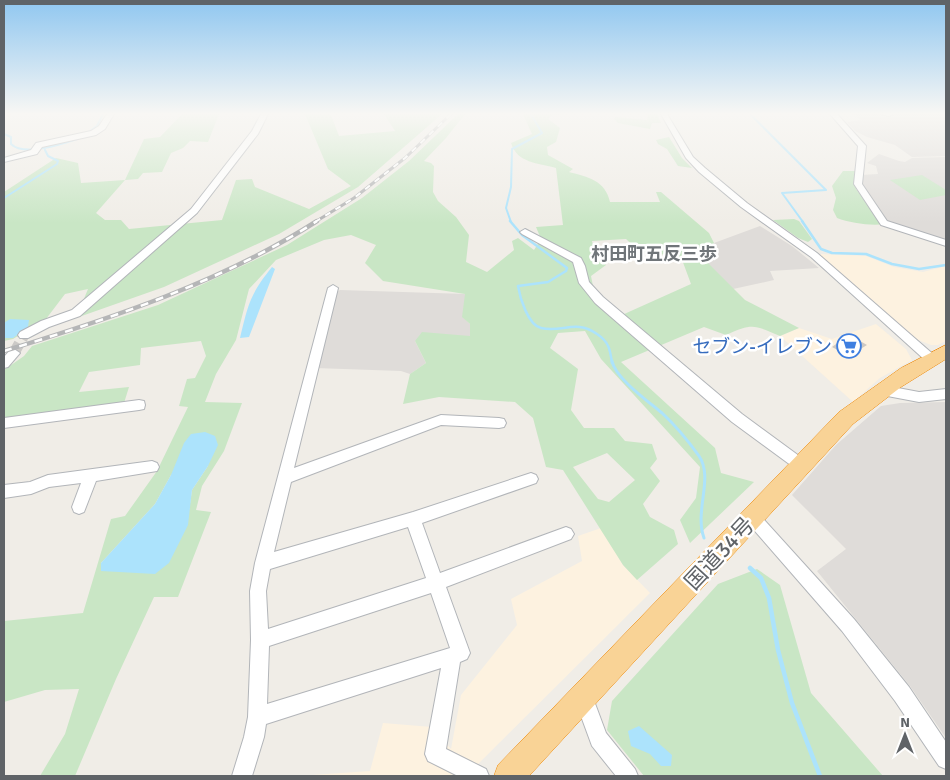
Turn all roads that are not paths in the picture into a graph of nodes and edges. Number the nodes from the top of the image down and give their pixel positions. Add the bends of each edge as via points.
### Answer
1 (34, 150) edge
2 (241, 150) edge
3 (686, 150) edge
4 (863, 150) edge
5 (4, 160) edge
6 (525, 232) dead end
7 (946, 243) edge
8 (333, 288) dead end
9 (24, 336) tunnel mouth
10 (14, 353) tunnel mouth
11 (938, 355) edge
12 (4, 364) edge
13 (882, 390) junction
14 (946, 394) edge
15 (139, 405) dead end
16 (4, 423) edge
17 (499, 423) dead end
18 (800, 465) junction
19 (152, 467) dead end
20 (91, 475) junction
21 (284, 478) junction
22 (531, 479) dead end
23 (4, 492) edge
24 (79, 507) dead end
25 (752, 517) junction
26 (414, 519) junction
27 (566, 534) dead end
28 (263, 563) junction
29 (436, 583) junction
30 (260, 640) junction
31 (452, 656) junction
32 (583, 697) junction
33 (257, 717) junction
34 (946, 759) edge
35 (519, 772) edge
36 (242, 776) edge
37 (479, 776) edge
38 (628, 776) edge

1 - 5 street
2 - 9 street via 194,211 102,292 76,313
3 - 11 street via 702,170 744,205 814,255
4 - 7 street via 858,170 859,188 884,223
6 - 18 street via 577,260 587,286 599,300 737,418
8 - 21 street
10 - 12 street
11 - 13 highway, 国道34号
13 - 14 street via 919,397
13 - 18 highway, 国道34号 via 846,418
15 - 16 street
17 - 21 street via 441,420
18 - 25 highway, 国道34号
19 - 20 street
20 - 23 street
20 - 24 street
21 - 28 street
22 - 26 street
25 - 32 highway, 国道34号
25 - 34 street via 848,625 902,694
26 - 28 street
26 - 29 street
27 - 29 street
28 - 30 street via 258,592
29 - 30 street
29 - 31 street via 461,653
30 - 33 street
31 - 33 street
31 - 37 street via 435,754
32 - 35 highway, 国道34号
32 - 38 street via 599,739
33 - 36 street

